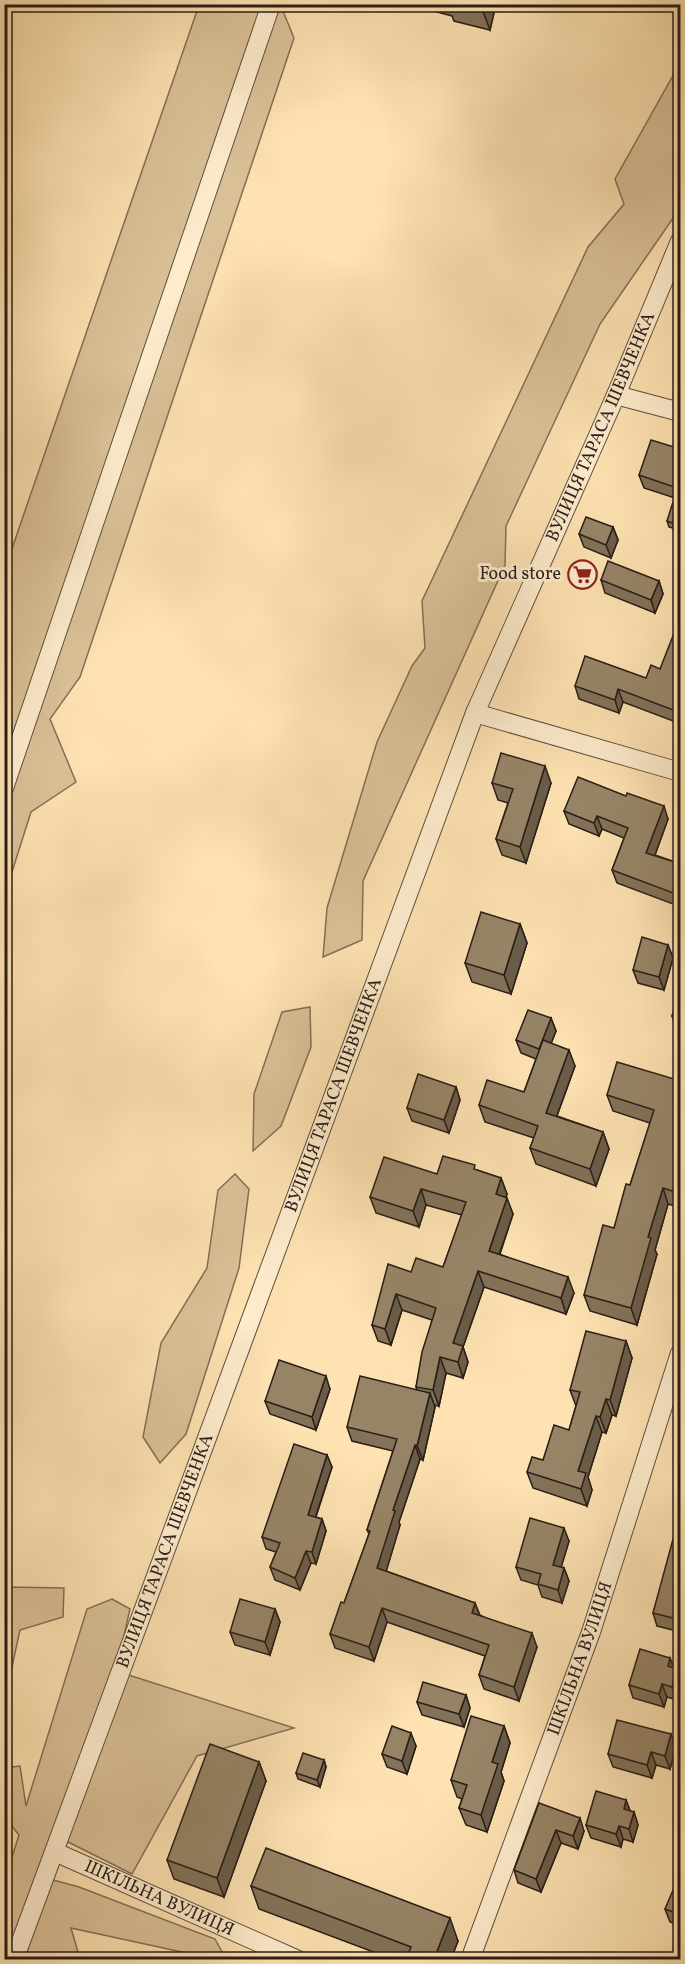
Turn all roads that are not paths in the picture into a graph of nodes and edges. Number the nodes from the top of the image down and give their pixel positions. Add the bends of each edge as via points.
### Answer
1 (271, 4) edge
2 (681, 241) edge
3 (616, 395) junction
4 (681, 412) edge
5 (475, 713) junction
6 (681, 772) edge
7 (4, 788) edge
8 (681, 1353) edge
9 (55, 1852) junction
10 (11, 1957) edge
11 (298, 1959) edge
12 (470, 1959) edge

1 - 7 street
2 - 3 street, ВУЛИЦЯ ТАРАСА ШЕВЧЕНКА
3 - 4 street
3 - 5 street, ВУЛИЦЯ ТАРАСА ШЕВЧЕНКА
5 - 6 street
5 - 9 street, ВУЛИЦЯ ТАРАСА ШЕВЧЕНКА
8 - 12 street, ШКІЛЬНА ВУЛИЦЯ via 591,1632
9 - 10 street, ВУЛИЦЯ ТАРАСА ШЕВЧЕНКА
9 - 11 street, ШКІЛЬНА ВУЛИЦЯ

